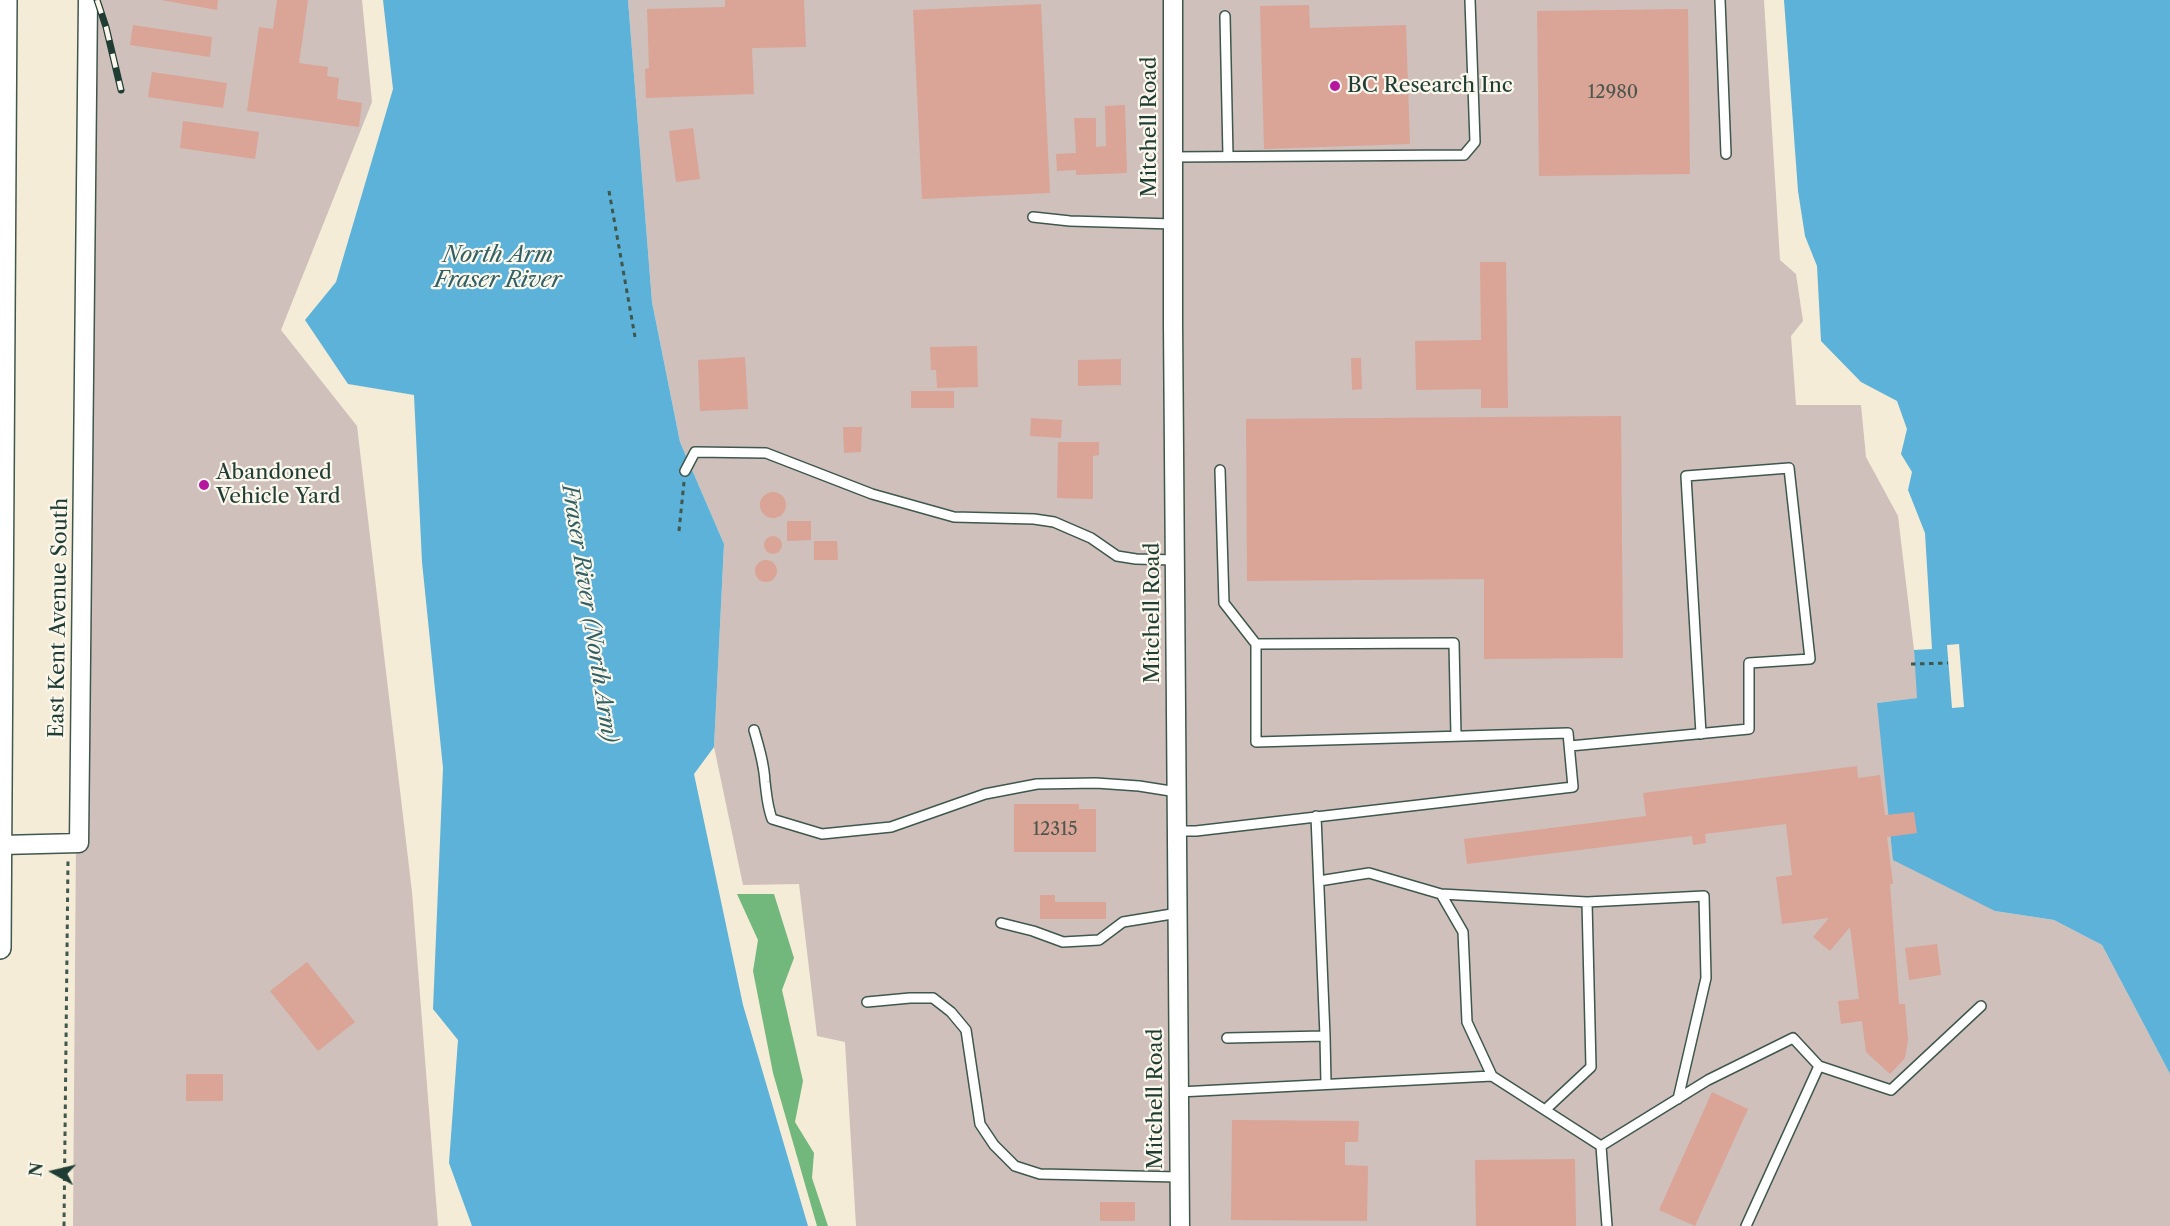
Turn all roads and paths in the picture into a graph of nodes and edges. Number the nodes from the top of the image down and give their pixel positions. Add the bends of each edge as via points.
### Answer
1 (6, 0) edge
2 (88, 0) edge
3 (1173, 0) edge
4 (1470, 0) edge
5 (1720, 0) edge
6 (1226, 16) dead end
7 (1726, 154) dead end
8 (1228, 156) junction
9 (1173, 157) junction
10 (609, 191) dead end
11 (1033, 217) dead end
12 (1173, 224) junction
13 (635, 338) dead end
14 (2, 378) edge
15 (1220, 470) dead end
16 (685, 471) joint
17 (679, 531) dead end
18 (2, 545) edge
19 (1175, 560) junction
20 (1256, 644) junction
21 (1948, 663) dead end
22 (1911, 664) dead end
23 (753, 730) dead end
24 (1701, 734) junction
25 (1456, 736) junction
26 (1570, 746) junction
27 (1177, 792) junction
28 (1316, 816) junction
29 (1177, 831) junction
30 (74, 843) junction
31 (2, 845) junction
32 (1318, 881) junction
33 (1, 890) edge
34 (1441, 894) junction
35 (1587, 902) junction
36 (1178, 914) junction
37 (1001, 923) dead end
38 (0, 948) edge
39 (867, 1002) dead end
40 (1981, 1006) dead end
41 (1325, 1036) junction
42 (1227, 1038) dead end
43 (1819, 1066) junction
44 (1492, 1076) junction
45 (1326, 1084) junction
46 (1179, 1092) junction
47 (1678, 1099) junction
48 (1545, 1110) junction
49 (1601, 1146) junction
50 (1179, 1177) junction
51 (64, 1226) edge
52 (1180, 1226) edge
53 (1607, 1226) edge
54 (1746, 1226) edge

1 - 14 street
2 - 30 street, East Kent Avenue South
3 - 9 street, Mitchell Road
4 - 8 lane via 1475,142 1464,155
5 - 7 lane
6 - 8 lane
8 - 9 lane
9 - 12 street, Mitchell Road
10 - 13 path
11 - 12 lane
12 - 19 street, Mitchell Road
14 - 18 street
15 - 20 lane via 1224,603
16 - 17 path
16 - 19 lane via 695,452 766,453 872,494 954,517 1054,522 1091,538 1117,556
18 - 31 street
19 - 27 street, Mitchell Road
20 - 25 lane via 1454,644
20 - 25 lane via 1256,742
21 - 22 path
23 - 27 lane via 772,819 822,834 891,827 985,794 1037,784 1096,783
24 - 24 lane via 1749,729 1749,663 1810,659 1789,468 1686,476
24 - 26 lane
25 - 26 lane via 1568,733
26 - 28 lane via 1573,787
27 - 29 street, Mitchell Road
28 - 29 lane
28 - 32 lane
29 - 36 street, Mitchell Road
30 - 31 street
30 - 51 path
31 - 33 street
32 - 34 lane via 1369,873
32 - 41 lane
33 - 38 street
34 - 35 lane
34 - 44 lane via 1463,932 1467,1022
35 - 47 lane via 1704,896 1706,978
35 - 48 lane via 1591,1067
36 - 37 lane via 1123,922 1099,940 1063,942
36 - 46 street, Mitchell Road
39 - 50 lane via 933,998 951,1012 966,1030 980,1124 1015,1166 1040,1174
40 - 43 lane via 1891,1090
41 - 42 lane
41 - 45 lane
43 - 47 lane via 1793,1038
43 - 54 lane
44 - 45 lane
44 - 48 lane
45 - 46 lane
46 - 50 street, Mitchell Road
47 - 49 lane
48 - 49 lane
49 - 53 lane
50 - 52 street, Mitchell Road

